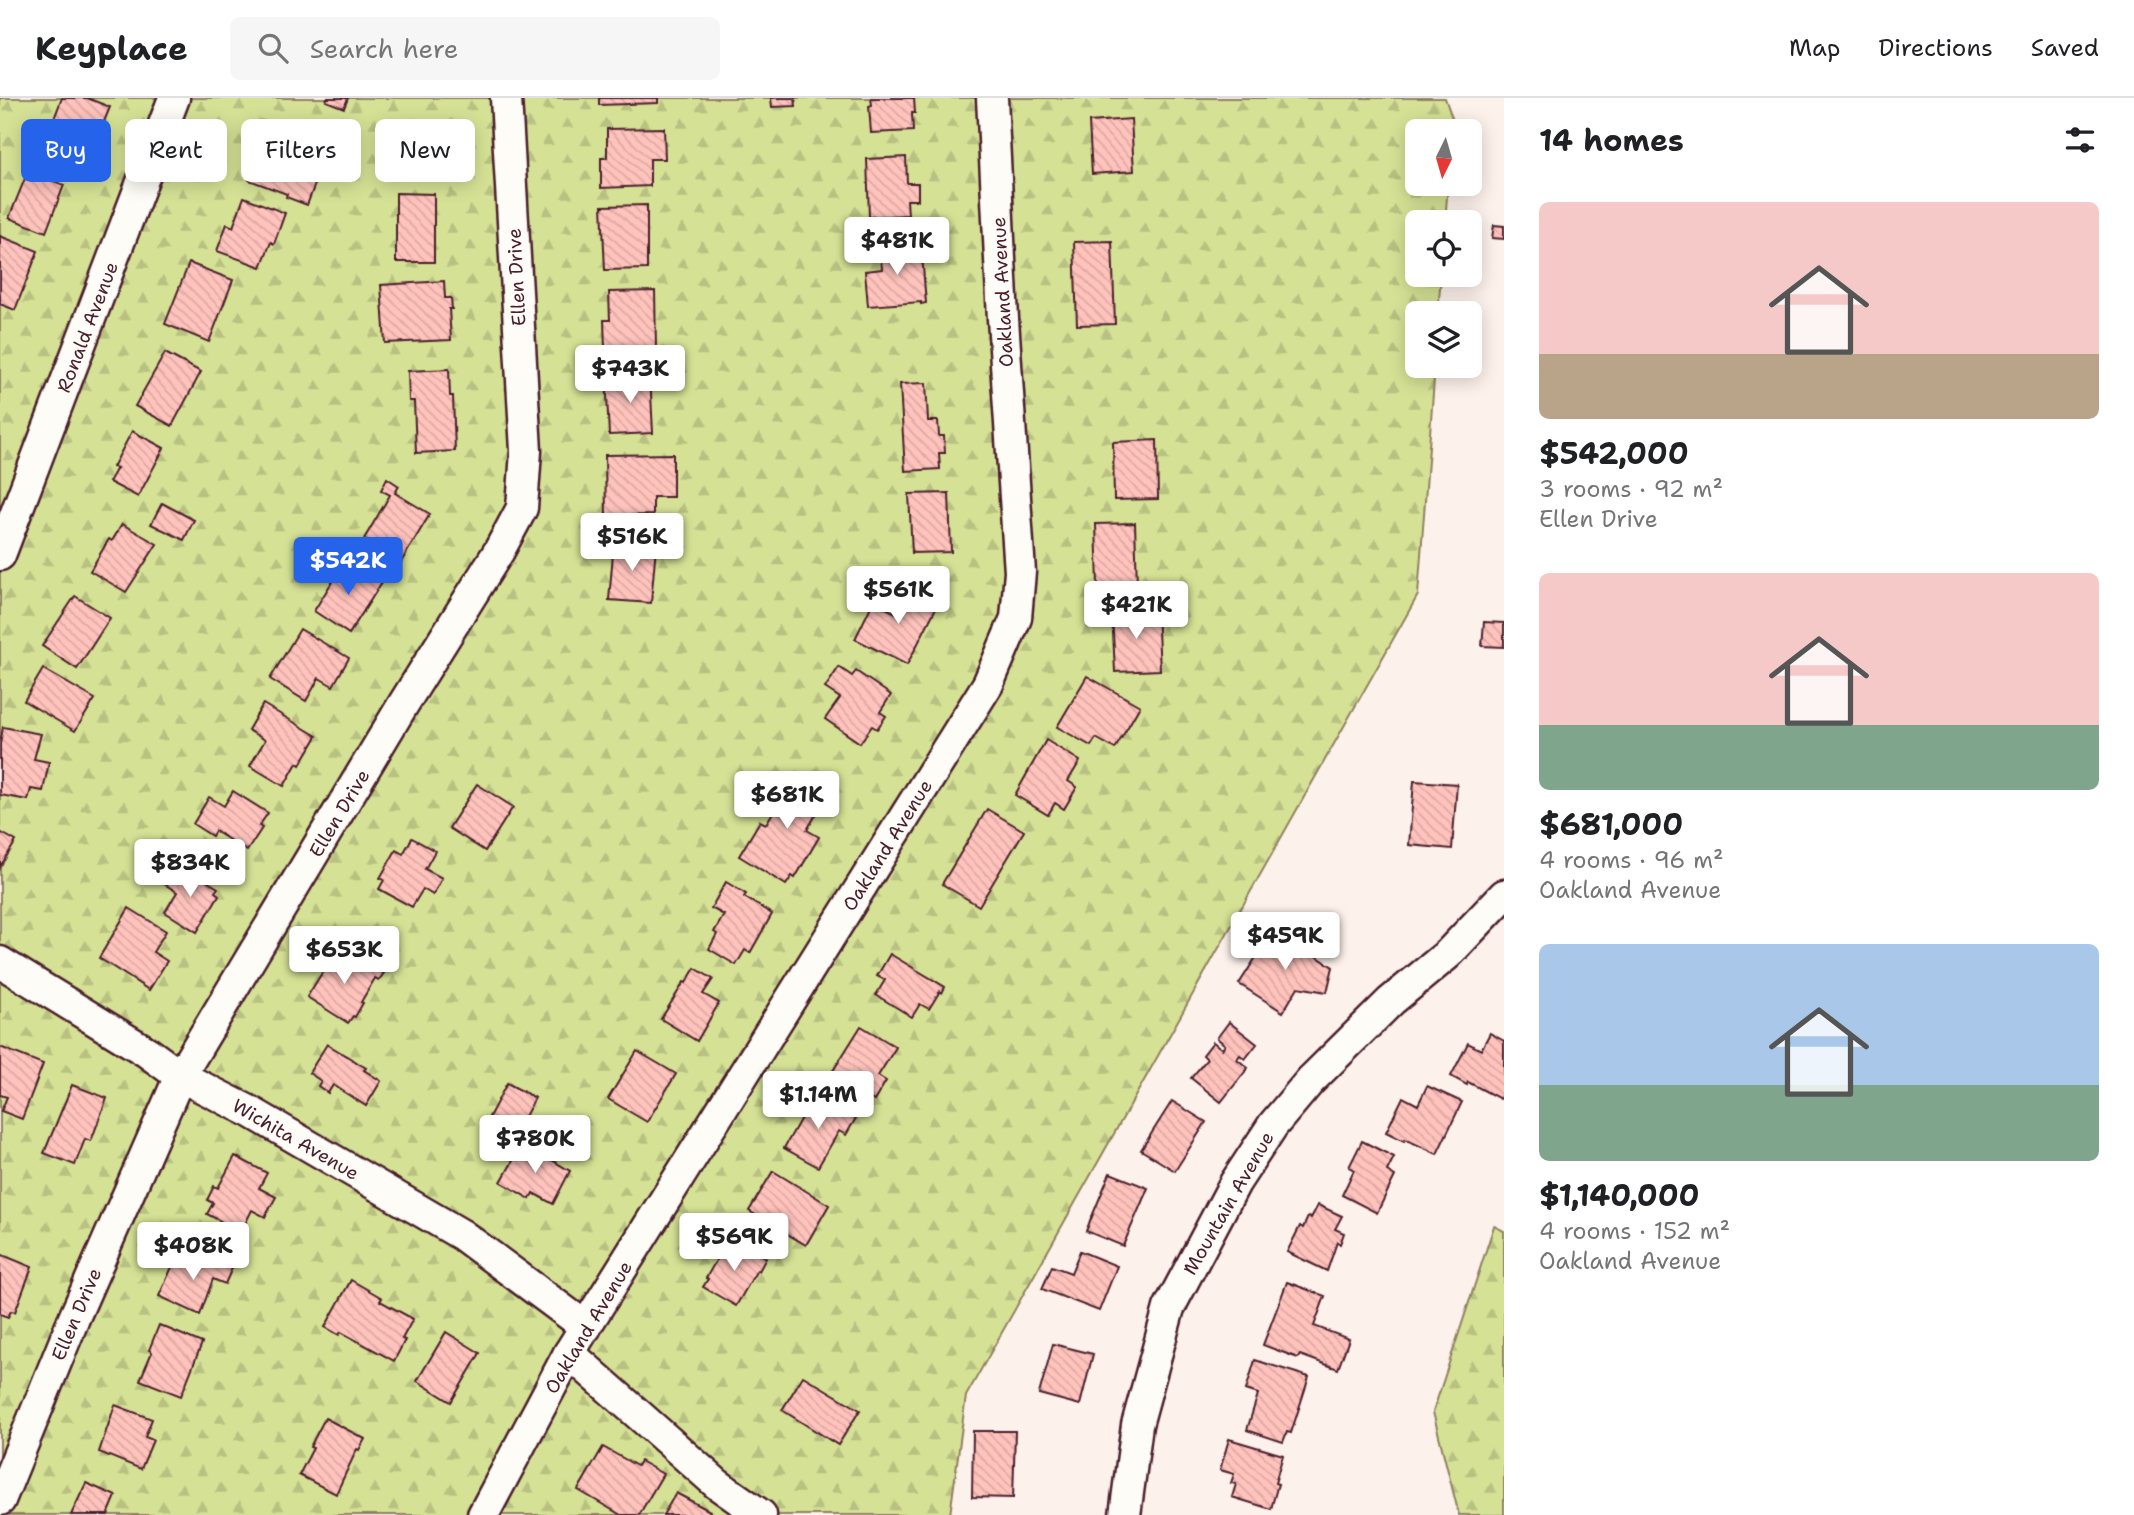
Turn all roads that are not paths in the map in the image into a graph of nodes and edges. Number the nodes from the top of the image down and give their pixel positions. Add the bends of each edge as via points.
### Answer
1 (174, 98) edge
2 (506, 98) edge
3 (992, 98) edge
4 (0, 555) edge
5 (1504, 895) edge
6 (0, 962) edge
7 (180, 1076) junction
8 (586, 1327) junction
9 (569, 1353) junction
10 (0, 1500) edge
11 (483, 1515) edge
12 (761, 1515) edge
13 (1125, 1515) edge

1 - 4 street, Ronald Avenue
2 - 7 street, Ellen Drive via 526,451 522,509
3 - 8 street, Oakland Avenue via 1020,572 1016,618 988,684
5 - 13 street, Mountain Avenue via 1448,954 1310,1081 1273,1125 1235,1183 1169,1308 1137,1425
6 - 7 street, Wichita Avenue
7 - 8 street, Wichita Avenue via 251,1112 462,1235
7 - 10 street, Ellen Drive
8 - 9 street, Oakland Avenue
9 - 11 street, Oakland Avenue
9 - 12 street via 717,1484

